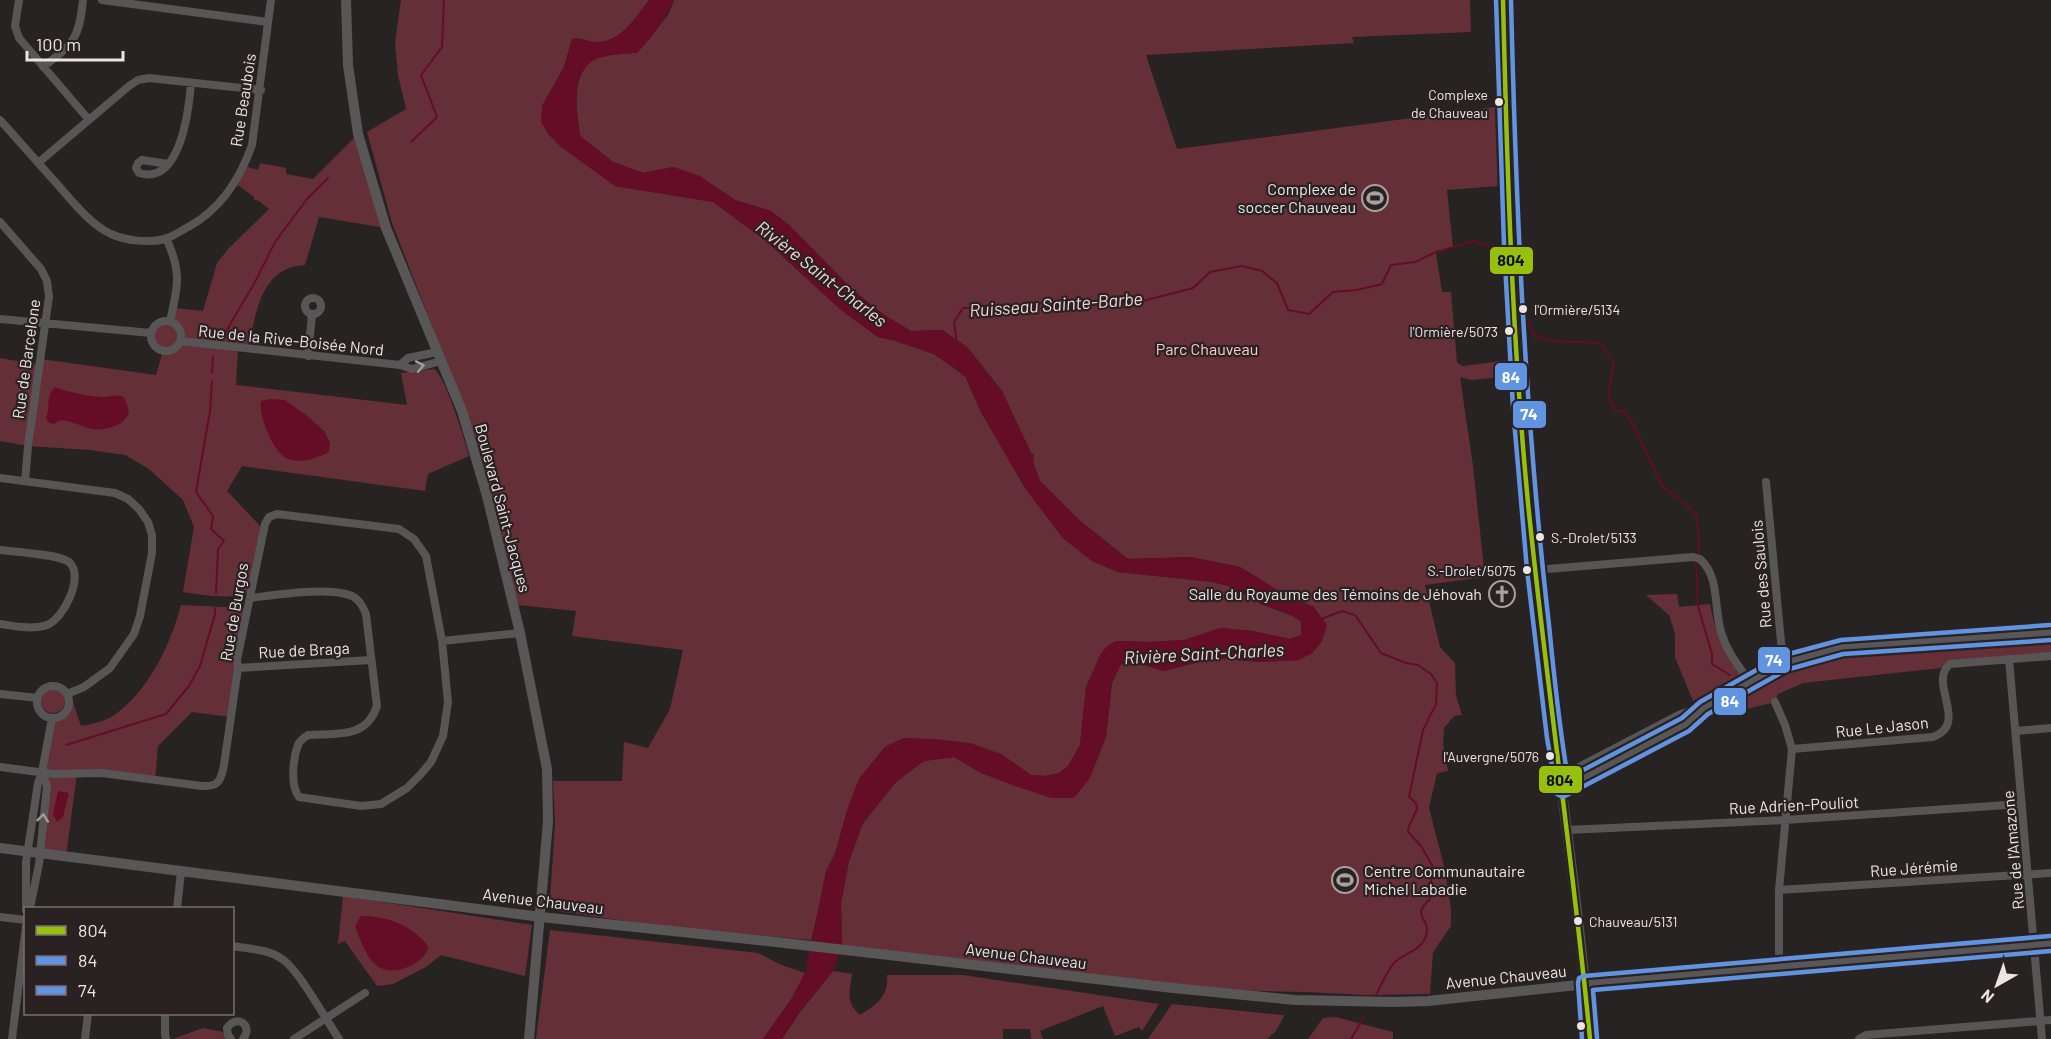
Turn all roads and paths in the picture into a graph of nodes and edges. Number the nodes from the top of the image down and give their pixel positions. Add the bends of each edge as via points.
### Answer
1 (19, 0) edge
2 (83, 0) edge
3 (102, 0) edge
4 (271, 0) edge
5 (346, 0) edge
6 (1503, 0) edge
7 (268, 22) junction
8 (44, 67) junction
9 (191, 83) junction
10 (261, 90) junction
11 (0, 120) edge
12 (89, 120) junction
13 (38, 163) junction
14 (168, 164) dead end
15 (0, 222) edge
16 (166, 238) junction
17 (312, 314) dead end
18 (0, 319) edge
19 (170, 321) junction
20 (45, 324) junction
21 (151, 333) junction
22 (180, 341) junction
23 (308, 356) junction
24 (439, 356) junction
25 (0, 478) edge
26 (25, 481) junction
27 (1766, 482) dead end
28 (0, 550) edge
29 (1534, 570) junction
30 (250, 598) junction
31 (0, 624) edge
32 (2051, 632) edge
33 (520, 633) junction
34 (442, 641) junction
35 (2051, 656) edge
36 (2009, 659) junction
37 (371, 660) junction
38 (1783, 663) junction
39 (238, 668) junction
40 (1749, 681) junction
41 (0, 694) edge
42 (67, 694) junction
43 (38, 698) junction
44 (1775, 702) dead end
45 (1704, 708) junction
46 (52, 718) junction
47 (2051, 728) edge
48 (2016, 731) junction
49 (1792, 749) junction
50 (0, 767) edge
51 (39, 772) junction
52 (1560, 778) junction
53 (1562, 789) junction
54 (2022, 804) junction
55 (1785, 820) junction
56 (1567, 830) junction
57 (0, 848) edge
58 (27, 856) junction
59 (39, 858) junction
60 (181, 872) junction
61 (2051, 873) edge
62 (2028, 874) junction
63 (1779, 891) junction
64 (28, 907) edge
65 (29, 907) edge
66 (177, 907) edge
67 (0, 917) edge
68 (541, 917) junction
69 (24, 920) edge
70 (24, 942) edge
71 (2051, 944) edge
72 (2035, 945) junction
73 (234, 946) edge
74 (1779, 966) junction
75 (1585, 983) junction
76 (365, 993) dead end
77 (88, 1015) edge
78 (165, 1015) edge
79 (326, 1019) junction
80 (2051, 1020) edge
81 (2040, 1021) junction
82 (246, 1038) edge
83 (12, 1039) edge
84 (85, 1039) edge
85 (166, 1039) edge
86 (231, 1039) edge
87 (294, 1039) edge
88 (339, 1039) edge
89 (529, 1039) edge
90 (1590, 1039) edge
91 (1859, 1039) edge
92 (2042, 1039) edge

1 - 8 street via 16,32
2 - 8 street via 78,34
3 - 7 street
4 - 7 street, Rue Beaubois
5 - 24 main road, Boulevard Saint-Jacques via 348,65 358,134 387,228
6 - 29 main road via 1509,242
7 - 10 street, Rue Beaubois
8 - 12 street
9 - 10 street
9 - 12 street via 138,80
9 - 14 street via 188,120
10 - 16 street, Rue Beaubois via 252,145 236,183 213,210
11 - 13 street, Rue Beaubois
12 - 13 street
13 - 16 street, Rue Beaubois via 93,222 110,233 146,241
15 - 20 street, Rue de Barcelone via 47,281
16 - 19 street via 176,258 178,279
17 - 23 street
18 - 20 street
19 - 21 street via 161,322
19 - 22 street via 178,327
20 - 21 street
20 - 26 street, Rue de Barcelone
21 - 22 street via 154,346 163,351 171,350
22 - 23 street, Rue de la Rive-Boisée Nord
23 - 24 street, Rue de la Rive-Boisée Nord via 400,365 408,358
24 - 33 main road, Boulevard Saint-Jacques via 462,411 487,496
25 - 26 street
26 - 42 street via 115,493 139,509 152,535 152,553 134,634 110,668
27 - 38 street, Rue des Saulois
28 - 31 street via 63,558 75,572 71,598 54,621 37,626
29 - 40 street via 1696,558 1712,573 1721,633
29 - 52 main road
30 - 34 street, Rue de Burgos via 269,517 316,517 399,529 414,539 426,556
30 - 37 street via 311,592 340,592 354,597 366,614
30 - 39 street, Rue de Burgos
32 - 38 main road via 1842,647
33 - 34 street
33 - 68 main road, Boulevard Saint-Jacques via 547,769 548,822
34 - 37 street via 448,702 443,736 420,775 381,804 362,806 299,797 293,783 302,739 308,735 357,731 373,718 377,706
35 - 36 street
36 - 48 street, Rue de l'Amazone
36 - 49 street, Rue Le Jason via 1955,662 1946,668 1943,679 1949,719 1938,735
37 - 39 street, Rue de Braga
38 - 40 main road
39 - 51 street, Rue de Burgos via 224,765 221,780 215,785 102,772
40 - 45 main road
41 - 43 street
42 - 43 street via 52,686
42 - 46 street via 67,710
43 - 46 street via 41,712
44 - 49 street
45 - 52 main road via 1681,715
45 - 53 main road via 1686,724
46 - 51 street
47 - 48 street
48 - 54 street, Rue de l'Amazone
49 - 55 street
50 - 51 street
51 - 58 street
59 -> 51 street via 47,786
52 - 53 main road
53 - 56 main road
54 - 55 street, Rue Adrien-Pouliot
54 - 62 street, Rue de l'Amazone
55 - 56 street, Rue Adrien-Pouliot
55 - 63 street
56 - 75 main road
57 - 58 main road, Avenue Chauveau
58 - 59 main road, Avenue Chauveau
58 - 64 street
59 - 60 main road, Avenue Chauveau
59 - 65 street
60 - 66 street
60 - 68 main road, Avenue Chauveau
61 - 62 street, Rue Jérémie
62 - 63 street, Rue Jérémie
62 - 72 street, Rue de l'Amazone
63 - 74 street
67 - 69 street
68 - 75 main road, Avenue Chauveau via 1295,1000 1428,1001
68 - 89 main road, Boulevard Saint-Jacques
70 - 83 street
71 - 72 main road, Avenue Chauveau
72 - 74 main road, Avenue Chauveau
72 - 81 street, Rue de l'Amazone
73 - 79 street via 271,953 283,960
74 - 75 main road, Avenue Chauveau
75 - 90 main road
76 - 79 street
77 - 84 street
78 - 85 street
79 - 87 street
79 - 88 street
80 - 81 street
81 - 91 street via 1866,1035
81 - 92 street, Rue de l'Amazone
82 - 86 street via 246,1027 236,1021 227,1028

